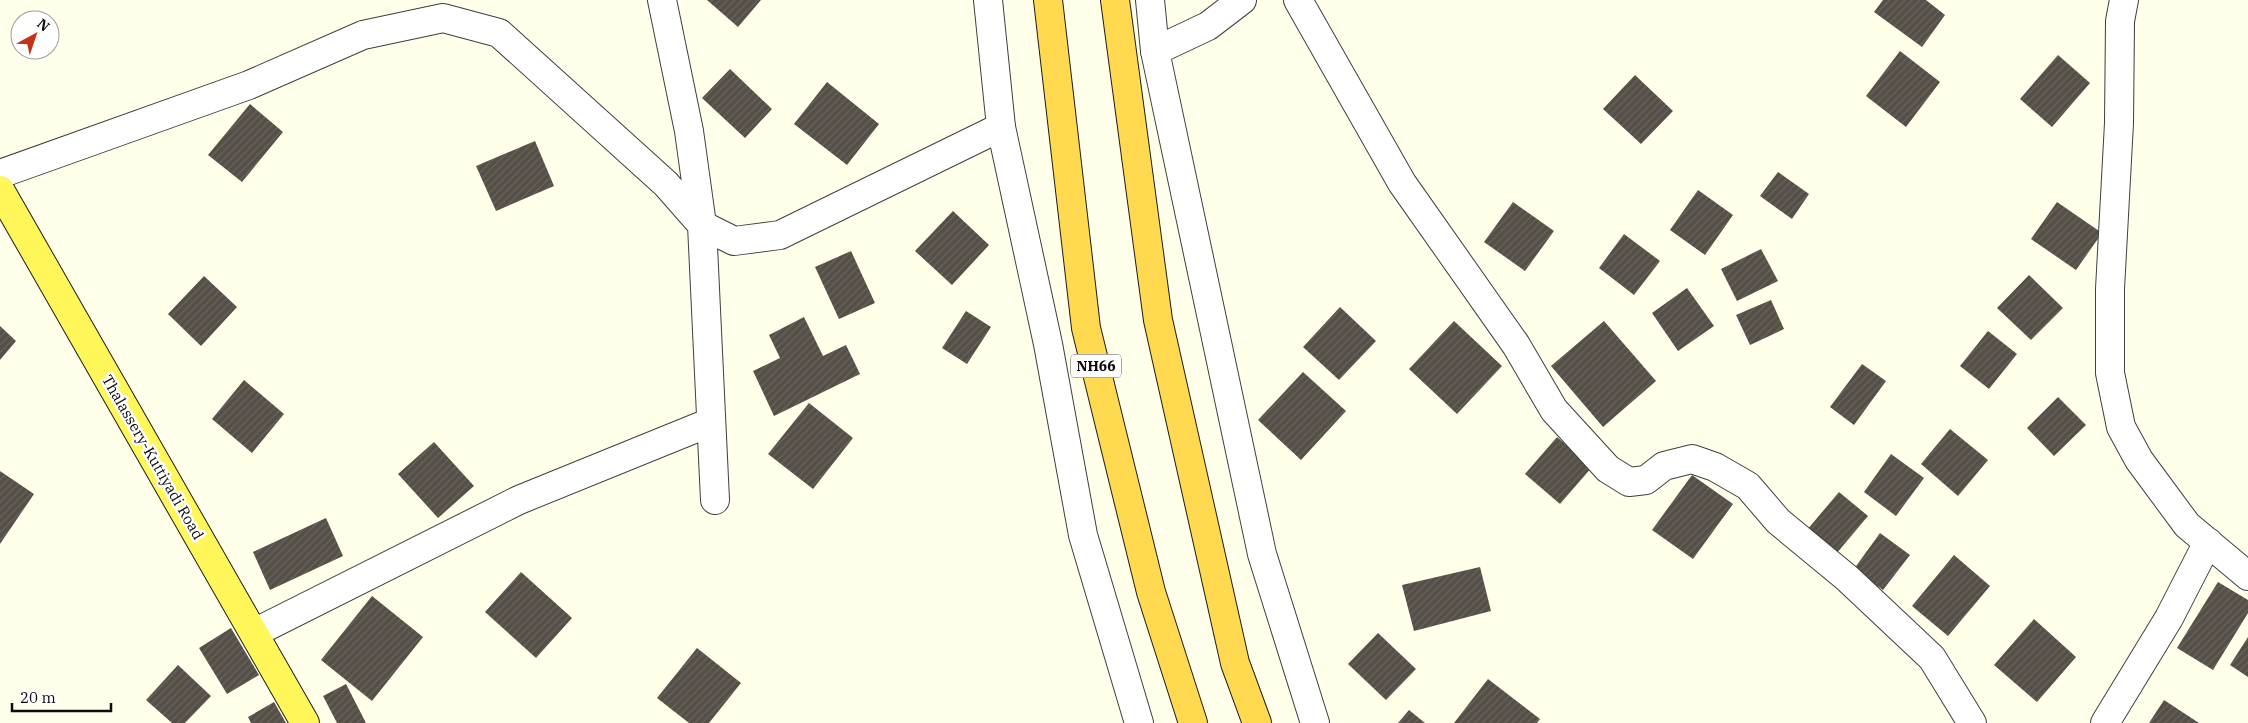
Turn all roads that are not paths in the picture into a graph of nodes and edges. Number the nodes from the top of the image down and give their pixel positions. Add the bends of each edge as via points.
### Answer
1 (662, 0) edge
2 (988, 0) edge
3 (1048, 0) edge
4 (1115, 0) edge
5 (1150, 0) edge
6 (1242, 0) edge
7 (1298, 0) edge
8 (2124, 0) edge
9 (1155, 51) junction
10 (1001, 127) junction
11 (0, 174) edge
12 (0, 190) edge
13 (702, 224) junction
14 (711, 422) junction
15 (715, 500) dead end
16 (2208, 542) junction
17 (2248, 576) edge
18 (254, 633) junction
19 (305, 723) edge
20 (1139, 723) edge
21 (1193, 723) edge
22 (1256, 723) edge
23 (1315, 723) edge
24 (1972, 723) edge
25 (2105, 723) edge

1 - 13 street via 689,131
2 - 10 street
3 - 21 highway, NH66 via 1086,328 1151,592
4 - 22 highway via 1158,320 1235,663
5 - 9 street
6 - 9 street via 1208,26
7 - 24 street via 1402,183 1516,345 1554,410 1608,470 1629,482 1646,480 1664,466 1692,459 1715,467 1748,486 1778,521 1848,578 1932,658
8 - 16 street via 2120,21 2110,373 2121,426 2140,460 2187,525
9 - 23 street via 1262,554
10 - 13 street via 780,236 734,241
10 - 20 street via 1048,344 1083,535
11 - 13 street via 250,85 363,34 444,18 499,33 666,184
12 - 18 main road, Thalassery-Kuttiyadi Road
13 - 14 street
14 - 15 street
14 - 18 street via 519,500
16 - 17 street
16 - 25 street via 2168,618
18 - 19 main road, Thalassery-Kuttiyadi Road

